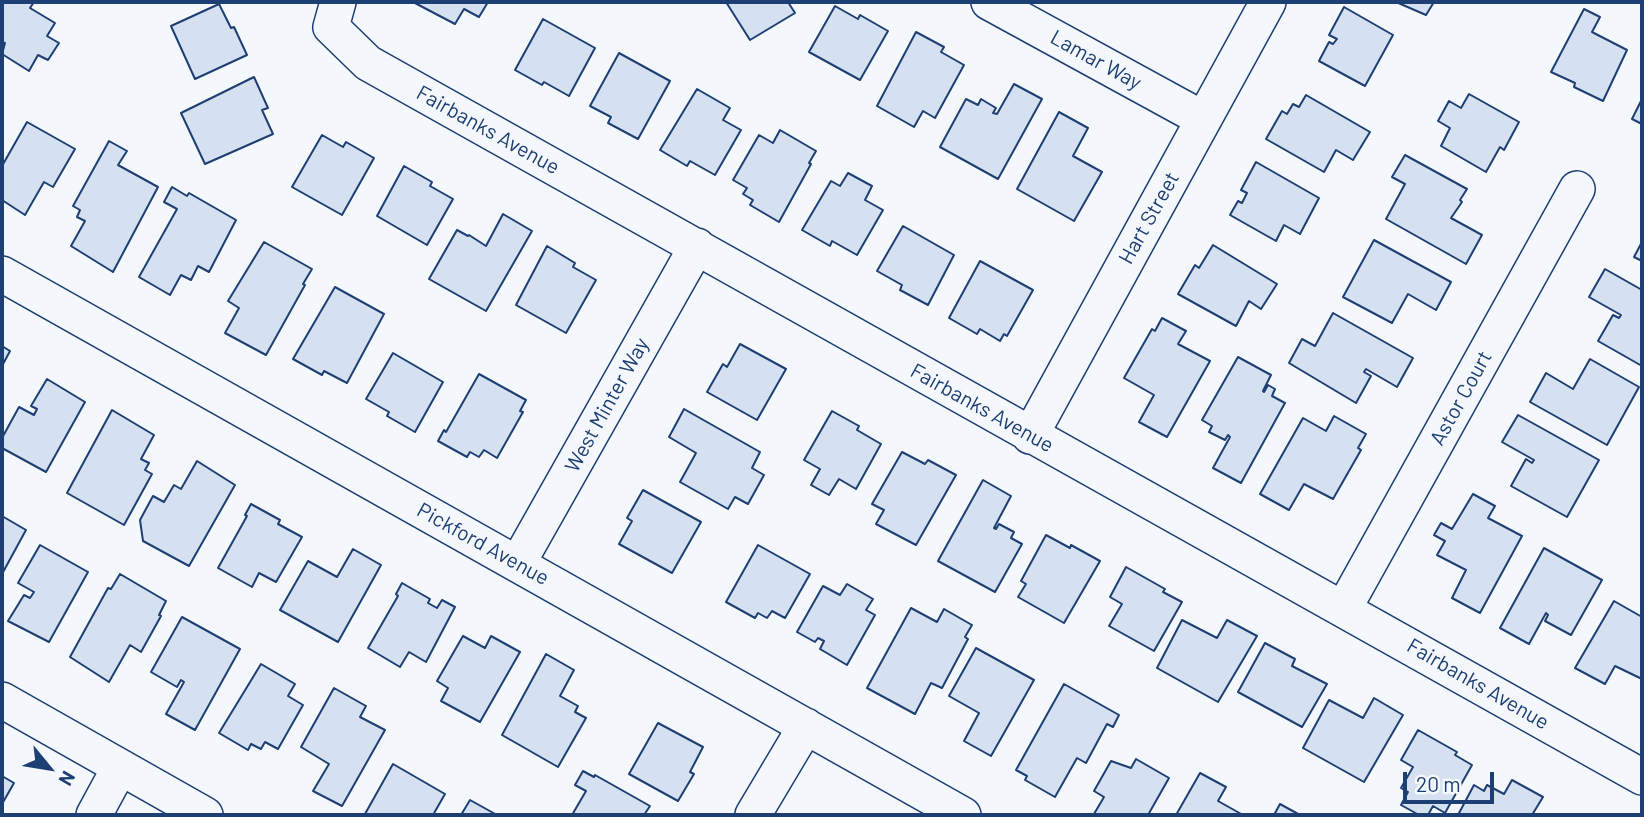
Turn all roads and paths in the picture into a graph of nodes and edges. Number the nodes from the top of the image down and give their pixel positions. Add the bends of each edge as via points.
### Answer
1 (989, 2) edge
2 (1268, 2) edge
3 (335, 14) edge
4 (1203, 119) junction
5 (1577, 189) dead end
6 (697, 246) junction
7 (2, 274) edge
8 (1030, 436) junction
9 (518, 563) junction
10 (1344, 608) junction
11 (2, 700) edge
12 (806, 726) junction
13 (120, 768) junction
14 (1642, 777) edge
15 (94, 815) edge
16 (205, 815) edge
17 (753, 815) edge
18 (963, 815) edge

1 - 4 street, Lamar Way
2 - 4 street, Hart Street
3 - 6 street, Fairbanks Avenue via 368,63
4 - 8 street, Hart Street
5 - 10 street, Astor Court
6 - 8 street, Fairbanks Avenue
6 - 9 street, West Minter Way
7 - 9 street, Pickford Avenue
8 - 10 street, Fairbanks Avenue
9 - 12 street, Pickford Avenue
10 - 14 street, Fairbanks Avenue
11 - 13 street
12 - 17 street
12 - 18 street, Pickford Avenue
13 - 15 street
13 - 16 street

